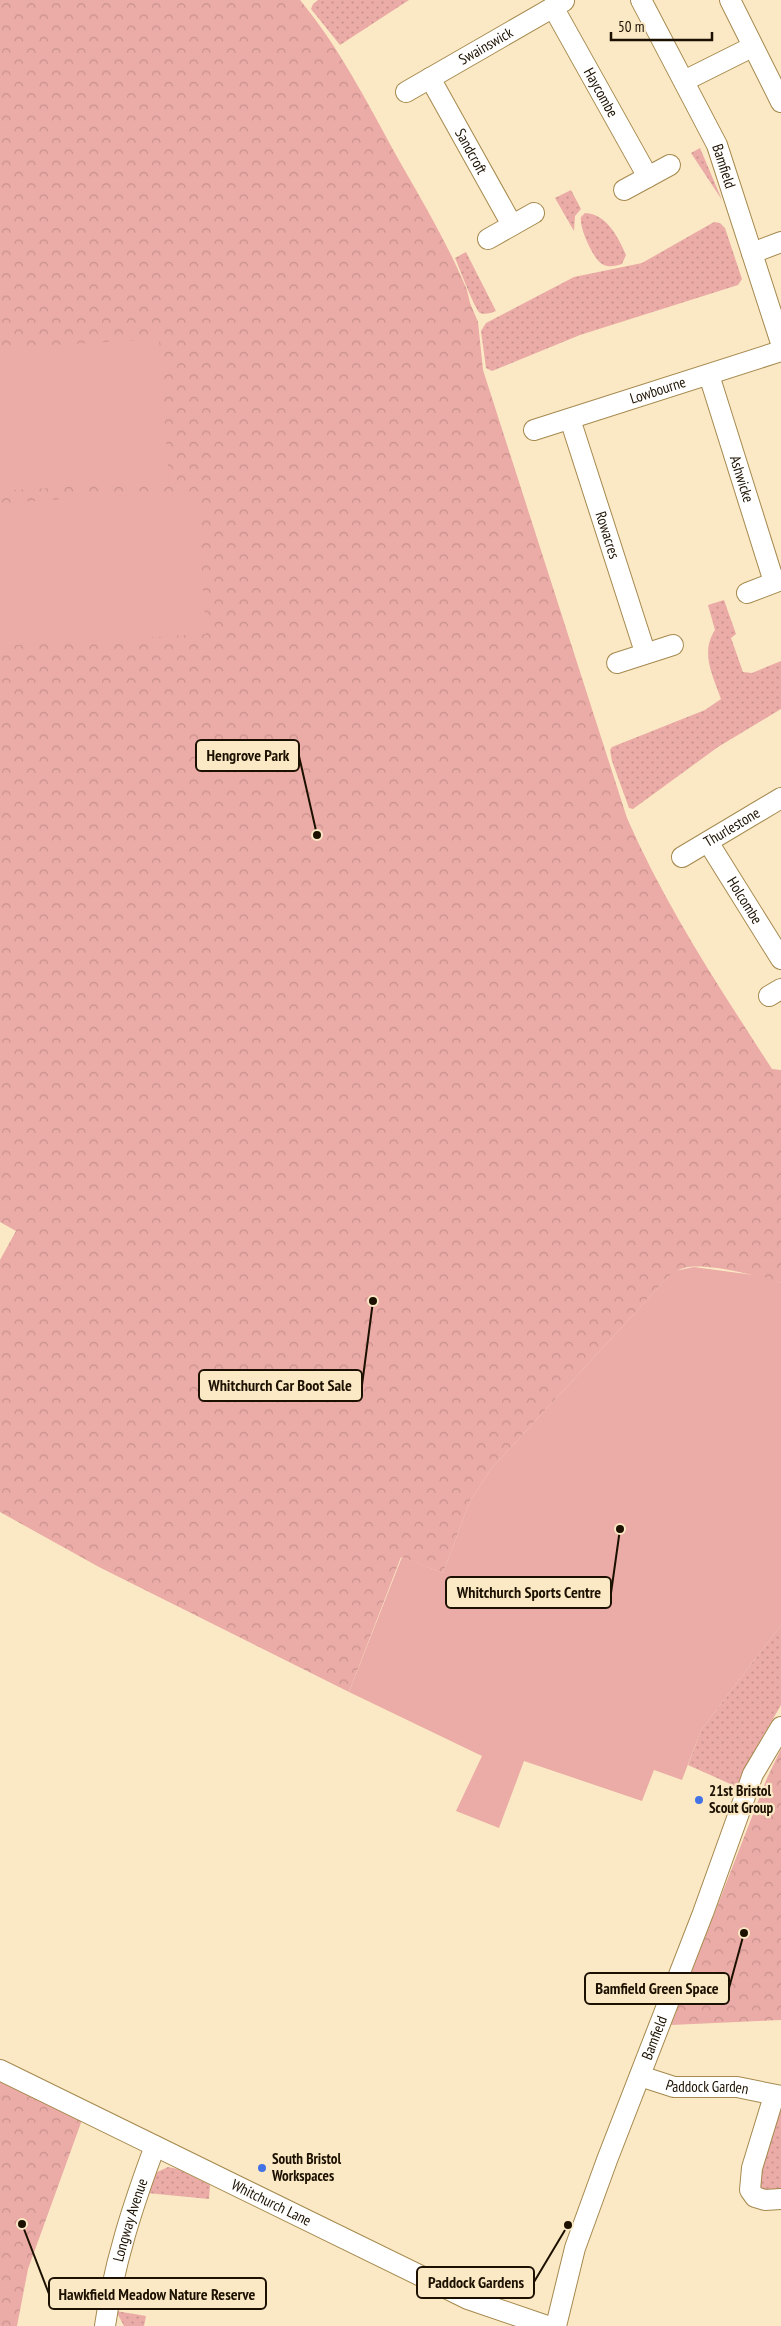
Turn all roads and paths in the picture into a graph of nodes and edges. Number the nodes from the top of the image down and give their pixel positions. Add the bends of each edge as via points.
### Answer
1 (641, 0) edge
2 (730, 0) edge
3 (559, 3) edge
4 (752, 47) junction
5 (430, 78) junction
6 (684, 81) junction
7 (406, 92) dead end
8 (781, 102) edge
9 (670, 164) dead end
10 (648, 177) junction
11 (624, 190) dead end
12 (534, 213) dead end
13 (512, 225) junction
14 (488, 239) dead end
15 (781, 242) edge
16 (752, 253) junction
17 (781, 343) edge
18 (781, 351) edge
19 (709, 375) junction
20 (570, 419) junction
21 (534, 430) dead end
22 (777, 581) edge
23 (747, 593) dead end
24 (673, 645) dead end
25 (645, 652) junction
26 (617, 663) dead end
27 (781, 798) edge
28 (708, 842) junction
29 (682, 857) dead end
30 (781, 959) edge
31 (781, 1727) edge
32 (0, 2070) edge
33 (640, 2076) junction
34 (777, 2096) edge
35 (155, 2146) junction
36 (781, 2199) edge
37 (105, 2326) edge
38 (547, 2326) edge
39 (556, 2326) edge

1 - 6 street, Bamfield
2 - 4 street
3 - 5 street, Swainswick
3 - 10 street, Haycombe
4 - 6 street
4 - 8 street
5 - 7 street, Swainswick
5 - 13 street, Sandcroft
6 - 16 street, Bamfield via 717,145
9 - 10 street
10 - 11 street
12 - 13 street
13 - 14 street
15 - 16 street
16 - 17 street, Bamfield
18 - 19 street, Lowbourne
19 - 20 street, Lowbourne
19 - 22 street, Ashwicke
20 - 21 street, Lowbourne
20 - 25 street, Rowacres
22 - 23 street, Ashwicke
24 - 25 street
25 - 26 street
27 - 28 street, Thurlestone
28 - 29 street, Thurlestone
28 - 30 street, Holcombe
31 - 33 street, Bamfield via 753,1774
32 - 35 street, Whitchurch Lane
33 - 34 street, Paddock Garden via 674,2087 737,2087
33 - 39 street, Bamfield via 575,2248
34 - 36 street, Paddock Garden via 752,2168 750,2190 755,2197 765,2200
35 - 37 street, Longway Avenue via 121,2244
35 - 38 street, Whitchurch Lane via 468,2299

